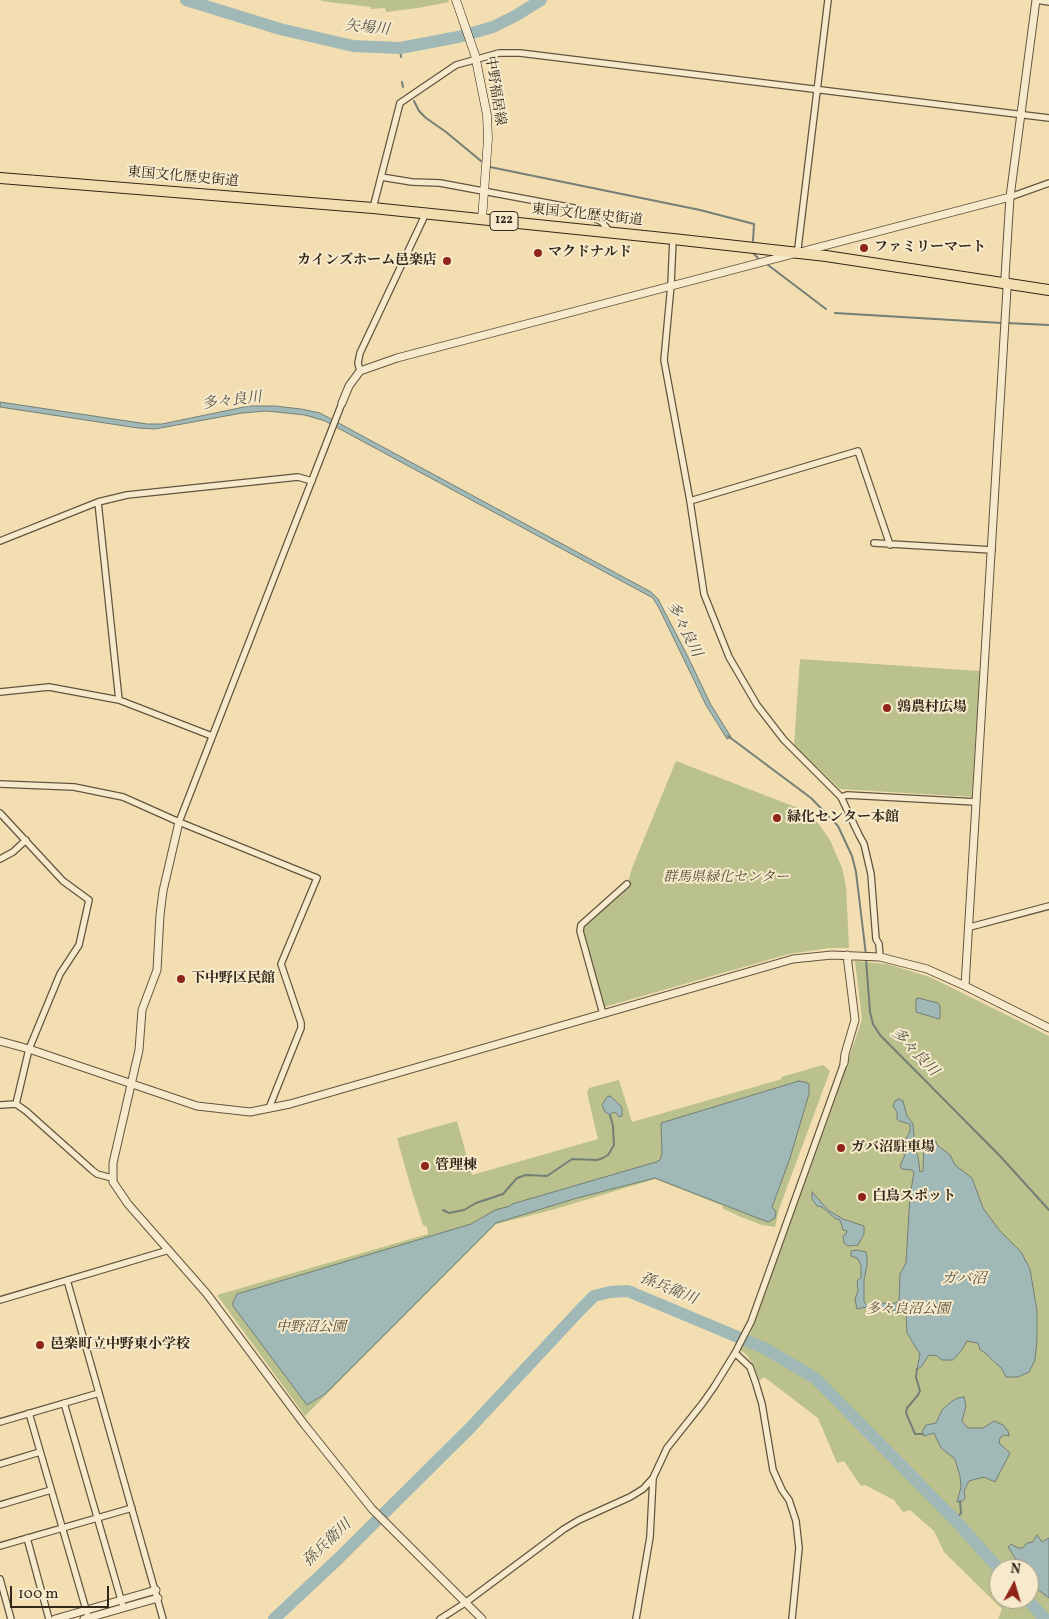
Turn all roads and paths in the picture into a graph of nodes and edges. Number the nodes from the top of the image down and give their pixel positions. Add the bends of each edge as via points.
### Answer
1 (457, 0) edge
2 (828, 0) edge
3 (1036, 0) edge
4 (1049, 2) edge
5 (476, 57) junction
6 (817, 90) junction
7 (1022, 115) junction
8 (1049, 118) edge
9 (381, 177) junction
10 (0, 178) edge
11 (1049, 183) edge
12 (484, 192) junction
13 (1010, 197) junction
14 (373, 208) junction
15 (426, 213) junction
16 (482, 219) junction
17 (610, 232) junction
18 (674, 239) junction
19 (796, 253) junction
20 (1005, 283) junction
21 (671, 285) junction
22 (1049, 290) edge
23 (360, 371) junction
24 (342, 403) joint
25 (312, 481) junction
26 (690, 501) junction
27 (98, 502) junction
28 (0, 541) edge
29 (874, 543) dead end
30 (890, 545) junction
31 (992, 550) junction
32 (0, 692) edge
33 (120, 700) junction
34 (212, 736) junction
35 (0, 784) edge
36 (841, 797) junction
37 (976, 802) junction
38 (0, 813) edge
39 (179, 822) junction
40 (26, 840) junction
41 (0, 860) edge
42 (627, 884) dead end
43 (1049, 906) edge
44 (970, 927) junction
45 (847, 955) junction
46 (878, 957) junction
47 (966, 986) junction
48 (603, 1014) junction
49 (1049, 1028) edge
50 (0, 1041) edge
51 (29, 1049) junction
52 (844, 1063) joint
53 (130, 1084) junction
54 (16, 1104) junction
55 (0, 1105) edge
56 (269, 1108) junction
57 (112, 1178) junction
58 (169, 1250) junction
59 (67, 1280) junction
60 (0, 1300) edge
61 (736, 1351) junction
62 (99, 1393) junction
63 (64, 1403) junction
64 (29, 1413) junction
65 (0, 1422) edge
66 (40, 1452) junction
67 (0, 1464) edge
68 (653, 1478) junction
69 (51, 1490) junction
70 (0, 1505) edge
71 (132, 1508) junction
72 (97, 1518) junction
73 (62, 1528) junction
74 (27, 1538) junction
75 (0, 1546) edge
76 (0, 1579) edge
77 (1, 1589) edge
78 (156, 1590) junction
79 (158, 1598) junction
80 (465, 1603) junction
81 (122, 1604) junction
82 (86, 1616) edge
83 (12, 1619) edge
84 (49, 1619) edge
85 (55, 1619) edge
86 (163, 1619) edge
87 (440, 1619) edge
88 (482, 1619) edge
89 (636, 1619) edge
90 (792, 1619) edge

1 - 5 main road, 中野福居線
2 - 6 street
3 - 4 street
3 - 7 street
5 - 6 street via 520,53
5 - 9 street via 456,65 400,103
5 - 12 main road, 中野福居線 via 484,91 488,139
6 - 7 street
6 - 19 street
7 - 8 street
7 - 13 street
9 - 12 street via 440,183
9 - 14 street
10 - 14 highway, 東国文化歴史街道 / 122
11 - 13 street
12 - 16 main road, 中野福居線
12 - 17 street via 574,208 602,222
13 - 19 street
13 - 20 street
14 - 15 highway, 東国文化歴史街道 / 122
15 - 16 highway, 東国文化歴史街道 / 122
15 - 23 street via 360,353
16 - 17 highway, 東国文化歴史街道 / 122
17 - 18 highway, 東国文化歴史街道 / 122
18 - 19 highway, 東国文化歴史街道 / 122
18 - 21 street
19 - 20 highway, 東国文化歴史街道 / 122
19 - 21 street
20 - 22 highway, 東国文化歴史街道 / 122
20 - 31 street
21 - 23 street via 397,358
21 - 26 street via 664,360
23 - 24 street
24 - 25 street
25 - 27 street via 298,477 146,492
25 - 34 street
26 - 30 street via 858,451
26 - 36 street via 704,594 729,657 771,725
27 - 28 street
27 - 33 street
29 - 30 street
30 - 31 street
31 - 37 street
32 - 33 street via 49,687
33 - 34 street
34 - 39 street
35 - 39 street via 74,786 106,792 123,796
36 - 37 street
36 - 46 street via 864,844 871,874
37 - 44 street
38 - 40 street
39 - 53 street via 163,890 157,970 144,1001 139,1050
39 - 56 street via 318,878 281,964 301,1028
40 - 41 street
40 - 51 street via 63,881 89,900 79,945 60,974
42 - 48 street via 581,924 580,931
43 - 44 street
44 - 47 street
45 - 46 street
45 - 48 street via 793,959
45 - 52 street via 855,1020
46 - 47 street via 927,969
47 - 49 street
48 - 56 street
50 - 51 street
51 - 53 street
51 - 54 street
52 - 61 street via 746,1332
53 - 56 street via 197,1106 250,1112
53 - 57 street
54 - 55 street
54 - 57 street via 97,1174
57 - 58 street via 128,1204
58 - 59 street
58 - 80 street via 208,1294 298,1416 374,1511
59 - 60 street
59 - 62 street
61 - 68 street via 702,1404 672,1440
61 - 90 street via 750,1367 762,1404 773,1470 796,1521 799,1548
62 - 63 street
62 - 71 street
63 - 64 street
63 - 72 street
64 - 65 street
64 - 66 street
66 - 67 street
66 - 69 street
68 - 80 street via 644,1489 564,1529
68 - 89 street via 650,1537
69 - 70 street
69 - 73 street
71 - 72 street
71 - 78 street
72 - 73 street
72 - 81 street
73 - 74 street
73 - 82 street
74 - 75 street
74 - 84 street
76 - 77 street
77 - 83 street
78 - 79 street
78 - 81 street
79 - 81 street
79 - 86 street
80 - 87 street
80 - 88 street
81 - 82 street
82 - 85 street

